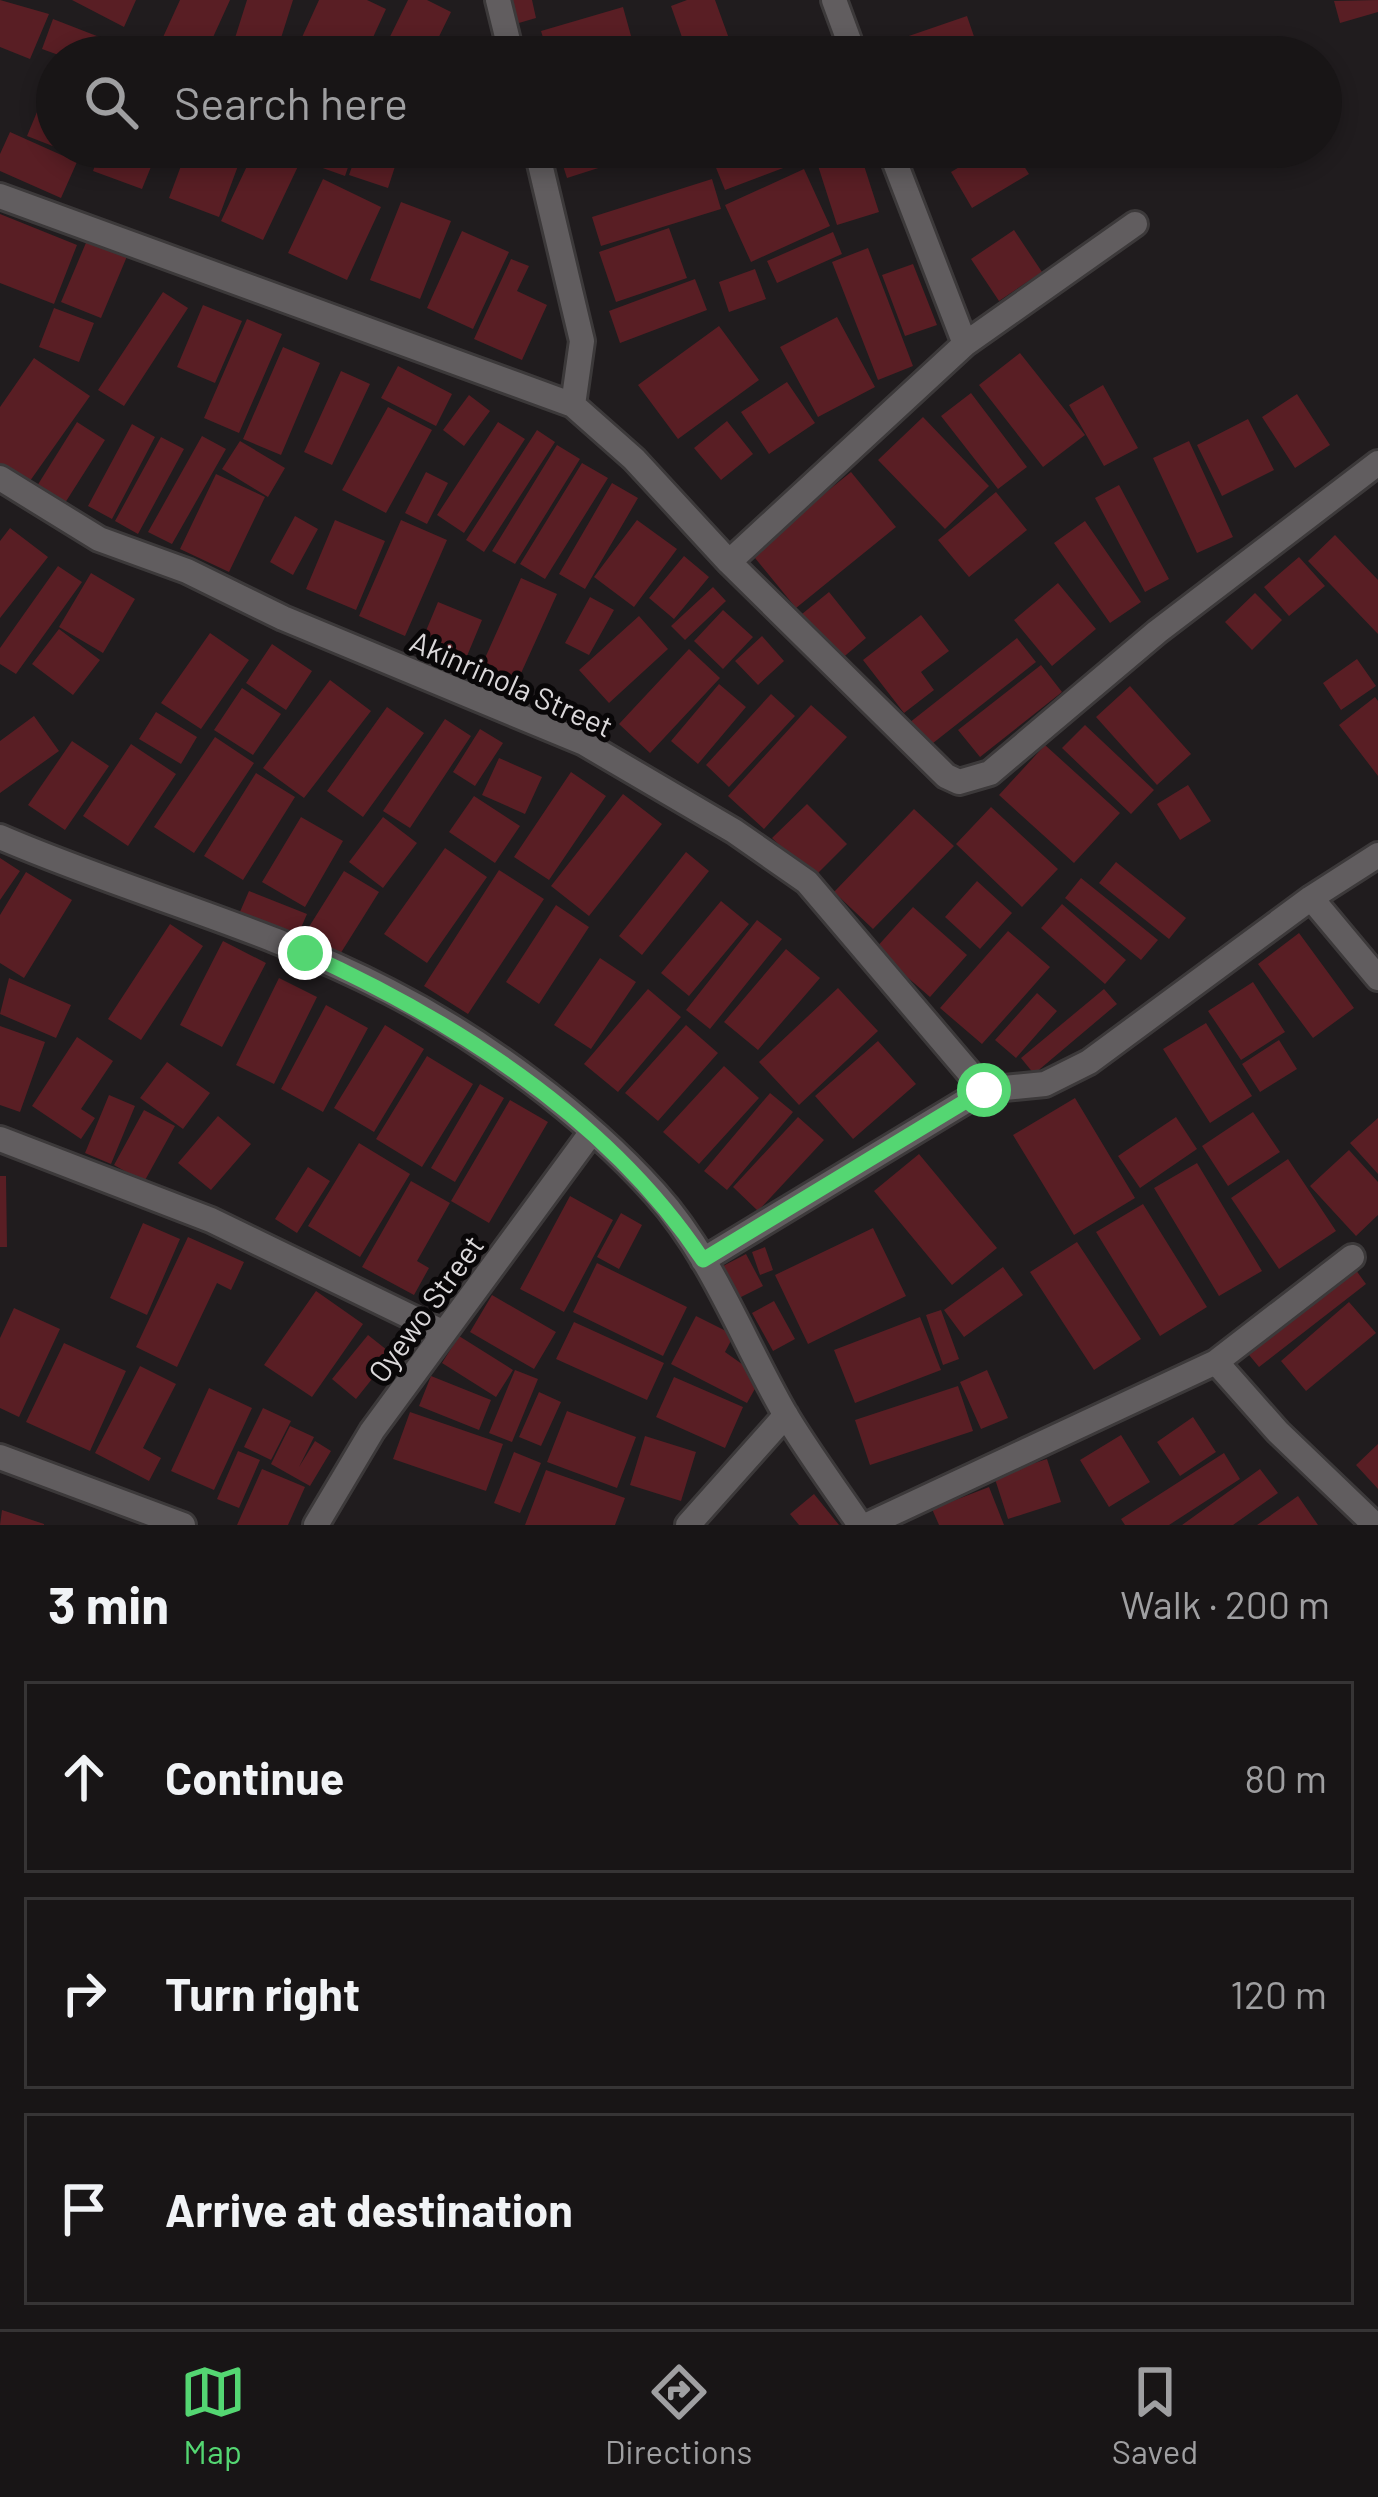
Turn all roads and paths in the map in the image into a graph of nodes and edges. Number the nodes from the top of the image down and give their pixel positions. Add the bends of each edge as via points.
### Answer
1 (497, 0) edge
2 (834, 0) edge
3 (506, 36) edge
4 (847, 36) edge
5 (541, 168) edge
6 (898, 168) edge
7 (0, 196) edge
8 (1135, 224) dead end
9 (965, 344) junction
10 (573, 405) junction
11 (1378, 463) edge
12 (0, 478) edge
13 (729, 562) junction
14 (0, 837) edge
15 (1378, 855) edge
16 (1311, 898) junction
17 (1378, 978) edge
18 (984, 1090) junction
19 (591, 1133) junction
20 (0, 1139) edge
21 (1352, 1257) dead end
22 (703, 1260) junction
23 (444, 1333) junction
24 (1216, 1362) junction
25 (786, 1415) junction
26 (0, 1457) edge
27 (183, 1525) edge
28 (316, 1525) edge
29 (688, 1525) edge
30 (864, 1525) edge
31 (1375, 1525) edge

1 - 3 street
2 - 4 street
5 - 10 street via 582,341
6 - 9 street
7 - 10 street
8 - 9 street
9 - 13 street
10 - 13 street
11 - 13 street via 973,781 946,776
12 - 18 street, Akinrinola Street via 99,539 584,742 734,831 806,882
14 - 19 street via 390,992
15 - 16 street
16 - 17 street
16 - 18 street via 1089,1062 1046,1084
18 - 22 street
19 - 22 street via 654,1192
19 - 23 street, Oyewo Street
20 - 23 street via 211,1220
21 - 24 street
22 - 25 street
23 - 28 street, Oyewo Street
24 - 30 street
24 - 31 street
25 - 29 street
25 - 30 street
26 - 27 street

